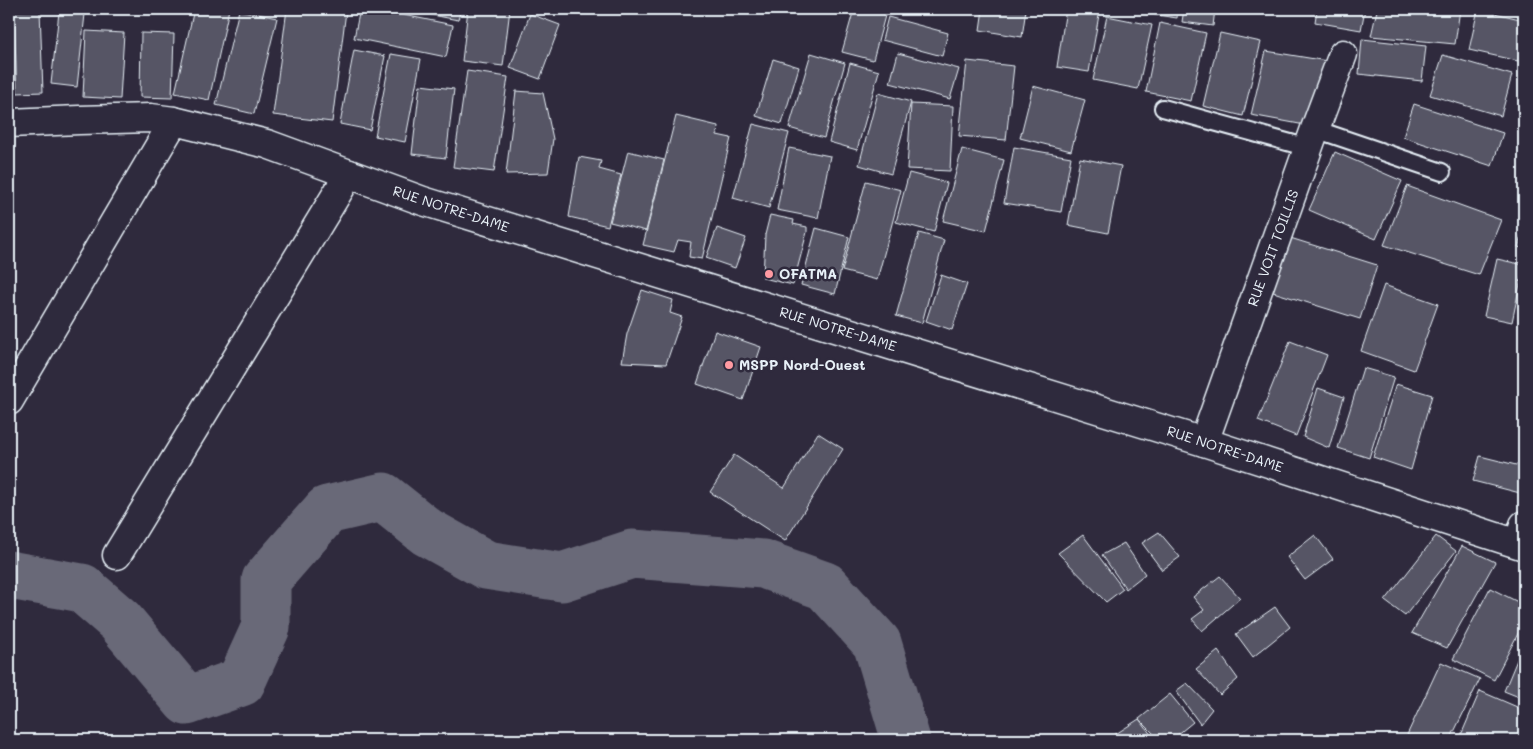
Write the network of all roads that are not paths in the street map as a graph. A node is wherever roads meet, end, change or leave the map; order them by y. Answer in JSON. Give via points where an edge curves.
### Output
{"nodes":[{"id":1,"x":1343,"y":54,"type":"dead end"},
{"id":2,"x":1163,"y":108,"type":"dead end"},
{"id":3,"x":162,"y":120,"type":"junction"},
{"id":4,"x":9,"y":123,"type":"edge"},
{"id":5,"x":1312,"y":139,"type":"junction"},
{"id":6,"x":1442,"y":172,"type":"dead end"},
{"id":7,"x":349,"y":174,"type":"junction"},
{"id":8,"x":9,"y":401,"type":"edge"},
{"id":9,"x":1204,"y":442,"type":"junction"},
{"id":10,"x":1522,"y":538,"type":"edge"},
{"id":11,"x":117,"y":555,"type":"dead end"}],
"edges":[{"from":1,"to":5,"type":"street","name":"RUE VOIT TOILLIS"},
{"from":2,"to":5,"type":"lane"},
{"from":3,"to":4,"type":"street","name":"RUE NOTRE-DAME"},
{"from":3,"to":7,"type":"street","name":"RUE NOTRE-DAME","via":[[267,144]]},
{"from":3,"to":8,"type":"street"},
{"from":5,"to":6,"type":"lane"},
{"from":5,"to":9,"type":"street","name":"RUE VOIT TOILLIS"},
{"from":7,"to":9,"type":"street","name":"RUE NOTRE-DAME","via":[[422,201]]},
{"from":7,"to":11,"type":"street"},
{"from":9,"to":10,"type":"street","name":"RUE NOTRE-DAME"}]}
